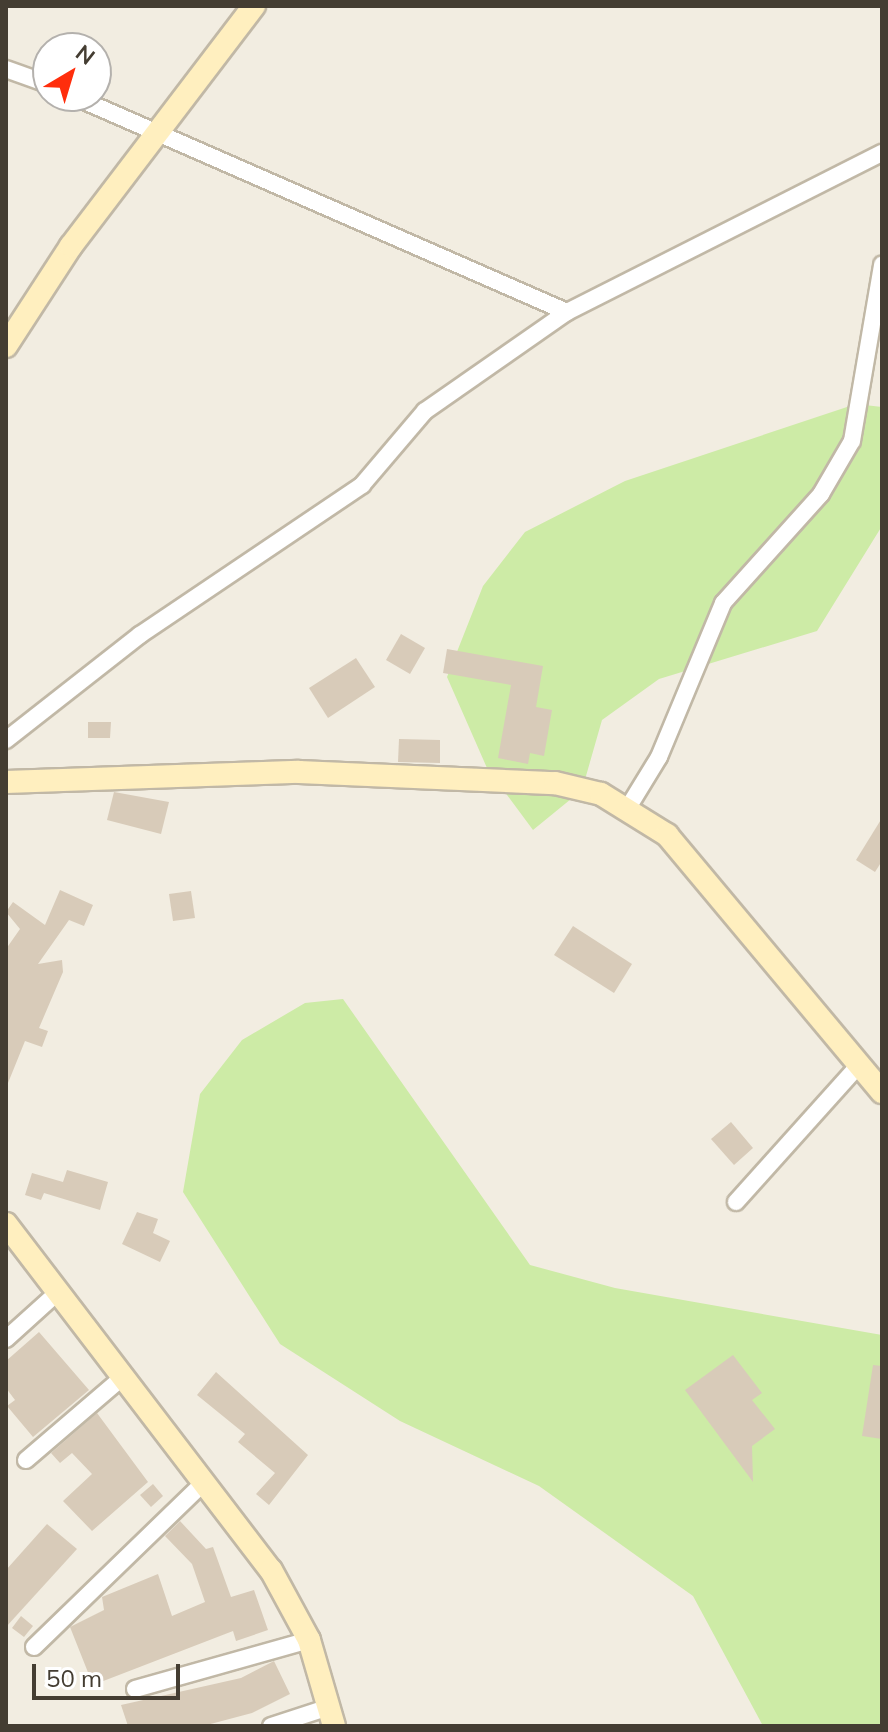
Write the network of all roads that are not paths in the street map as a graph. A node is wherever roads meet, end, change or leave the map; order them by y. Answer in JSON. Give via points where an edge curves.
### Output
{"nodes":[{"id":1,"x":254,"y":6,"type":"edge"},
{"id":2,"x":6,"y":69,"type":"edge"},
{"id":3,"x":32,"y":78,"type":"edge"},
{"id":4,"x":105,"y":112,"type":"edge"},
{"id":5,"x":154,"y":137,"type":"junction"},
{"id":6,"x":882,"y":153,"type":"edge"},
{"id":7,"x":882,"y":265,"type":"edge"},
{"id":8,"x":567,"y":312,"type":"junction"},
{"id":9,"x":6,"y":346,"type":"edge"},
{"id":10,"x":6,"y":740,"type":"edge"},
{"id":11,"x":6,"y":782,"type":"edge"},
{"id":12,"x":629,"y":806,"type":"junction"},
{"id":13,"x":859,"y":1065,"type":"junction"},
{"id":14,"x":882,"y":1092,"type":"edge"},
{"id":15,"x":736,"y":1202,"type":"dead end"},
{"id":16,"x":6,"y":1224,"type":"edge"},
{"id":17,"x":58,"y":1292,"type":"junction"},
{"id":18,"x":6,"y":1339,"type":"edge"},
{"id":19,"x":123,"y":1377,"type":"junction"},
{"id":20,"x":26,"y":1460,"type":"dead end"},
{"id":21,"x":203,"y":1483,"type":"junction"},
{"id":22,"x":309,"y":1640,"type":"junction"},
{"id":23,"x":34,"y":1647,"type":"dead end"},
{"id":24,"x":135,"y":1689,"type":"dead end"},
{"id":25,"x":330,"y":1717,"type":"edge"},
{"id":26,"x":271,"y":1726,"type":"edge"}],
"edges":[{"from":1,"to":5,"type":"street"},
{"from":2,"to":3,"type":"street"},
{"from":4,"to":5,"type":"street"},
{"from":5,"to":8,"type":"street"},
{"from":5,"to":9,"type":"street"},
{"from":6,"to":8,"type":"street"},
{"from":7,"to":12,"type":"street","via":[[852,441],[821,494],[723,603],[659,757]]},
{"from":8,"to":10,"type":"street","via":[[425,411],[362,485],[140,635]]},
{"from":11,"to":12,"type":"street","via":[[315,772],[555,783]]},
{"from":12,"to":13,"type":"street","via":[[667,835]]},
{"from":13,"to":14,"type":"street"},
{"from":13,"to":15,"type":"street"},
{"from":16,"to":17,"type":"street"},
{"from":17,"to":18,"type":"street"},
{"from":17,"to":19,"type":"street"},
{"from":19,"to":20,"type":"street"},
{"from":19,"to":21,"type":"street"},
{"from":21,"to":22,"type":"street","via":[[271,1570]]},
{"from":21,"to":23,"type":"street"},
{"from":22,"to":24,"type":"street"},
{"from":22,"to":25,"type":"street"},
{"from":25,"to":26,"type":"street"}]}
